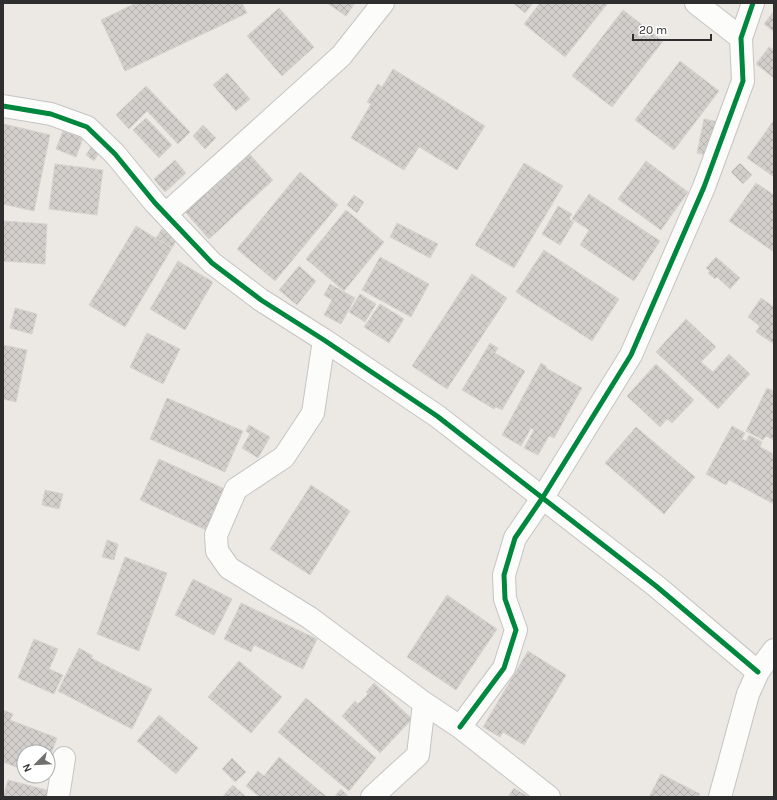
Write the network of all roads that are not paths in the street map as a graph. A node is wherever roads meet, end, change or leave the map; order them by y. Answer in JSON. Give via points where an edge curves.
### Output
{"nodes":[{"id":1,"x":383,"y":3,"type":"edge"},
{"id":2,"x":696,"y":3,"type":"edge"},
{"id":3,"x":753,"y":3,"type":"edge"},
{"id":4,"x":742,"y":38,"type":"junction"},
{"id":5,"x":3,"y":106,"type":"edge"},
{"id":6,"x":166,"y":214,"type":"junction"},
{"id":7,"x":324,"y":340,"type":"junction"},
{"id":8,"x":542,"y":497,"type":"junction"},
{"id":9,"x":774,"y":650,"type":"edge"},
{"id":10,"x":758,"y":672,"type":"junction"},
{"id":11,"x":424,"y":703,"type":"junction"},
{"id":12,"x":460,"y":727,"type":"junction"},
{"id":13,"x":64,"y":758,"type":"dead end"},
{"id":14,"x":58,"y":797,"type":"edge"},
{"id":15,"x":372,"y":797,"type":"edge"},
{"id":16,"x":549,"y":797,"type":"edge"},
{"id":17,"x":720,"y":797,"type":"edge"}],
"edges":[{"from":1,"to":6,"type":"street","via":[[340,56]]},
{"from":2,"to":4,"type":"street"},
{"from":3,"to":4,"type":"street"},
{"from":4,"to":8,"type":"street","via":[[743,81],[704,187],[631,355]]},
{"from":5,"to":6,"type":"street","via":[[51,114],[87,127],[115,154]]},
{"from":6,"to":7,"type":"street","via":[[212,263],[261,300]]},
{"from":7,"to":8,"type":"street","via":[[437,416]]},
{"from":7,"to":11,"type":"street","via":[[313,413],[284,457],[236,489],[216,535],[217,551],[229,568],[310,618]]},
{"from":8,"to":10,"type":"street","via":[[656,586]]},
{"from":8,"to":12,"type":"street","via":[[515,538],[504,575],[504,599],[516,630],[504,668]]},
{"from":9,"to":10,"type":"street"},
{"from":10,"to":17,"type":"street","via":[[748,694]]},
{"from":11,"to":12,"type":"street"},
{"from":11,"to":15,"type":"street","via":[[418,755]]},
{"from":12,"to":16,"type":"street"},
{"from":13,"to":14,"type":"street"}]}
